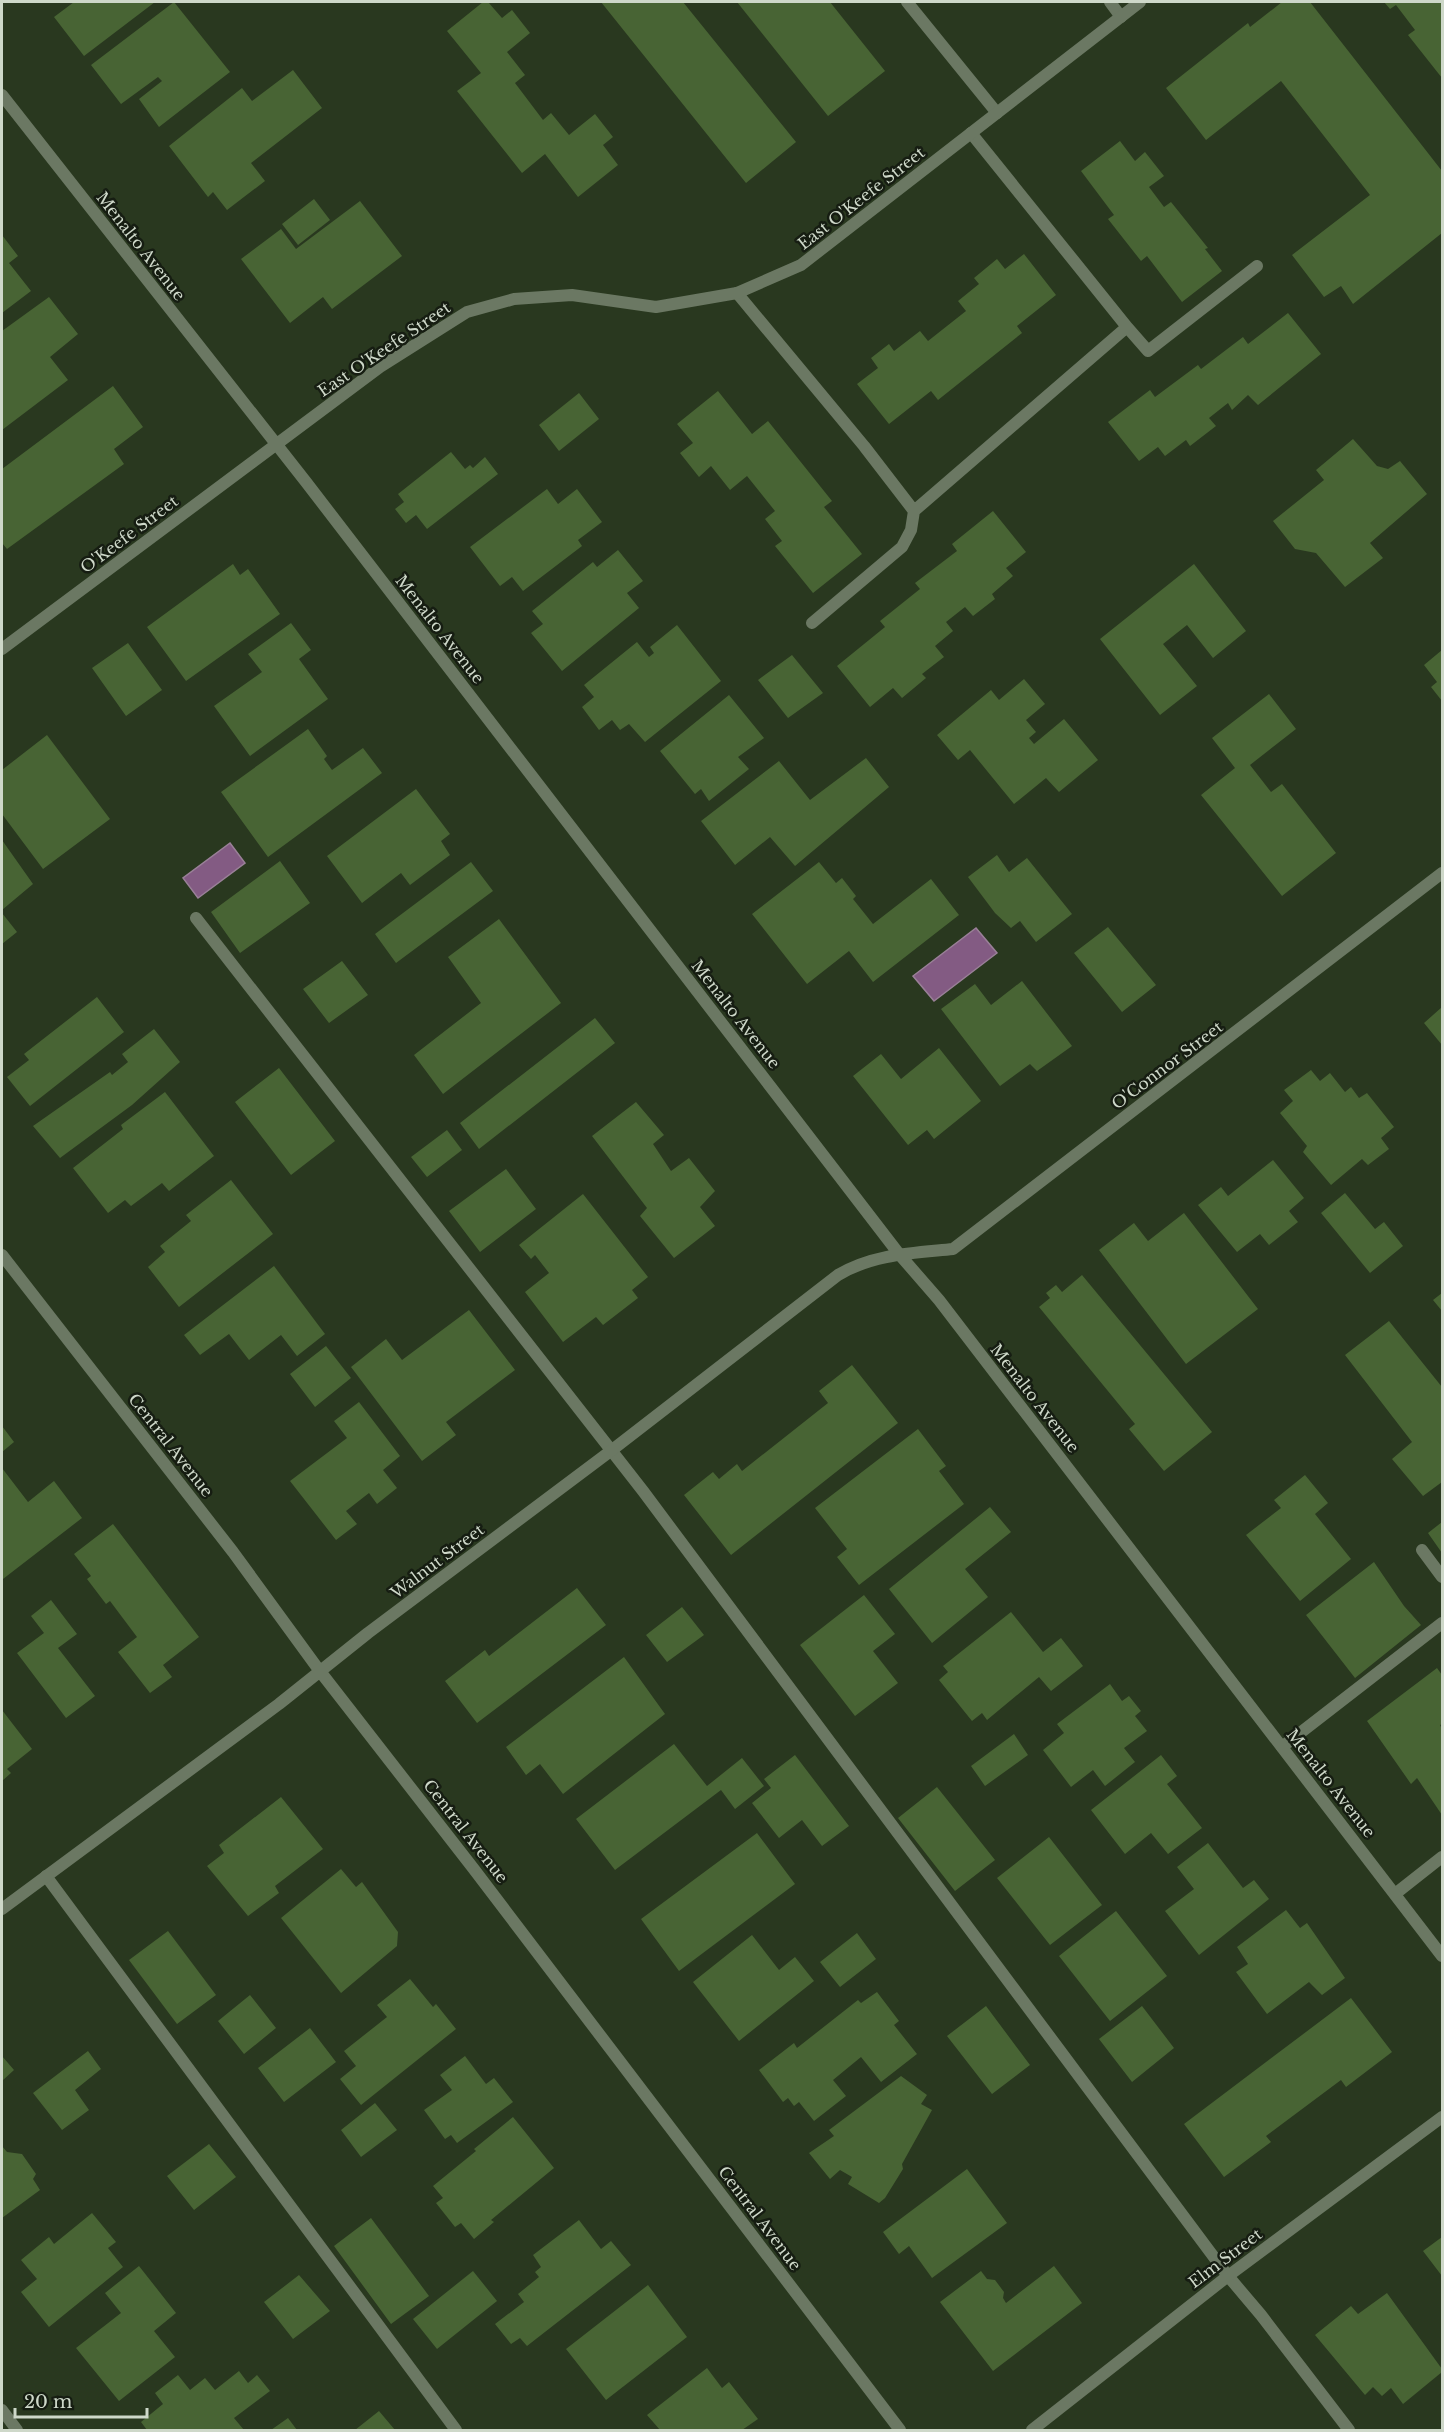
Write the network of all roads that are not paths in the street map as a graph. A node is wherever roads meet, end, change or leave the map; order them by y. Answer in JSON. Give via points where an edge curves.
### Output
{"nodes":[{"id":1,"x":907,"y":2,"type":"edge"},
{"id":2,"x":1110,"y":2,"type":"edge"},
{"id":3,"x":1140,"y":2,"type":"edge"},
{"id":4,"x":1121,"y":16,"type":"junction"},
{"id":5,"x":2,"y":95,"type":"edge"},
{"id":6,"x":997,"y":113,"type":"junction"},
{"id":7,"x":971,"y":133,"type":"junction"},
{"id":8,"x":1257,"y":266,"type":"dead end"},
{"id":9,"x":736,"y":293,"type":"junction"},
{"id":10,"x":1127,"y":327,"type":"junction"},
{"id":11,"x":276,"y":444,"type":"junction"},
{"id":12,"x":914,"y":511,"type":"junction"},
{"id":13,"x":812,"y":623,"type":"dead end"},
{"id":14,"x":2,"y":649,"type":"edge"},
{"id":15,"x":1443,"y":873,"type":"edge"},
{"id":16,"x":196,"y":918,"type":"dead end"},
{"id":17,"x":899,"y":1254,"type":"junction"},
{"id":18,"x":2,"y":1255,"type":"edge"},
{"id":19,"x":612,"y":1450,"type":"junction"},
{"id":20,"x":1422,"y":1550,"type":"dead end"},
{"id":21,"x":1443,"y":1577,"type":"edge"},
{"id":22,"x":1443,"y":1623,"type":"edge"},
{"id":23,"x":319,"y":1670,"type":"junction"},
{"id":24,"x":1282,"y":1747,"type":"junction"},
{"id":25,"x":1443,"y":1857,"type":"edge"},
{"id":26,"x":46,"y":1876,"type":"junction"},
{"id":27,"x":1395,"y":1894,"type":"junction"},
{"id":28,"x":2,"y":1909,"type":"edge"},
{"id":29,"x":1443,"y":1956,"type":"edge"},
{"id":30,"x":1443,"y":2117,"type":"edge"},
{"id":31,"x":1228,"y":2276,"type":"junction"},
{"id":32,"x":2,"y":2410,"type":"edge"},
{"id":33,"x":17,"y":2430,"type":"edge"},
{"id":34,"x":456,"y":2430,"type":"edge"},
{"id":35,"x":900,"y":2430,"type":"edge"},
{"id":36,"x":1032,"y":2430,"type":"edge"},
{"id":37,"x":1349,"y":2430,"type":"edge"}],
"edges":[{"from":1,"to":6,"type":"street"},
{"from":2,"to":4,"type":"street"},
{"from":3,"to":4,"type":"street","name":"East O'Keefe Street"},
{"from":4,"to":6,"type":"street","name":"East O'Keefe Street"},
{"from":5,"to":11,"type":"street","name":"Menalto Avenue"},
{"from":6,"to":7,"type":"street","name":"East O'Keefe Street"},
{"from":7,"to":9,"type":"street","name":"East O'Keefe Street","via":[[801,265]]},
{"from":7,"to":10,"type":"street"},
{"from":8,"to":10,"type":"street","via":[[1148,351]]},
{"from":9,"to":11,"type":"street","name":"East O'Keefe Street","via":[[656,307],[572,295],[514,299],[467,312],[380,367]]},
{"from":9,"to":12,"type":"street"},
{"from":10,"to":12,"type":"street"},
{"from":11,"to":14,"type":"street","name":"O'Keefe Street"},
{"from":11,"to":17,"type":"street","name":"Menalto Avenue"},
{"from":12,"to":13,"type":"street","via":[[911,531],[902,547]]},
{"from":15,"to":17,"type":"street","name":"O'Connor Street","via":[[953,1249]]},
{"from":16,"to":19,"type":"street"},
{"from":17,"to":19,"type":"street","name":"Walnut Street","via":[[855,1265],[838,1275]]},
{"from":17,"to":24,"type":"street","name":"Menalto Avenue","via":[[939,1300]]},
{"from":18,"to":23,"type":"street","name":"Central Avenue","via":[[233,1552]]},
{"from":19,"to":23,"type":"street","name":"Walnut Street"},
{"from":19,"to":31,"type":"street"},
{"from":20,"to":21,"type":"street"},
{"from":22,"to":24,"type":"street"},
{"from":23,"to":26,"type":"street","name":"Walnut Street","via":[[279,1704]]},
{"from":23,"to":35,"type":"street","name":"Central Avenue"},
{"from":24,"to":27,"type":"street","name":"Menalto Avenue"},
{"from":25,"to":27,"type":"street"},
{"from":26,"to":28,"type":"street","name":"Walnut Street"},
{"from":26,"to":34,"type":"street"},
{"from":27,"to":29,"type":"street","name":"Menalto Avenue"},
{"from":30,"to":31,"type":"street","name":"Elm Street"},
{"from":31,"to":36,"type":"street","name":"Elm Street"},
{"from":31,"to":37,"type":"street"},
{"from":32,"to":33,"type":"street"}]}
